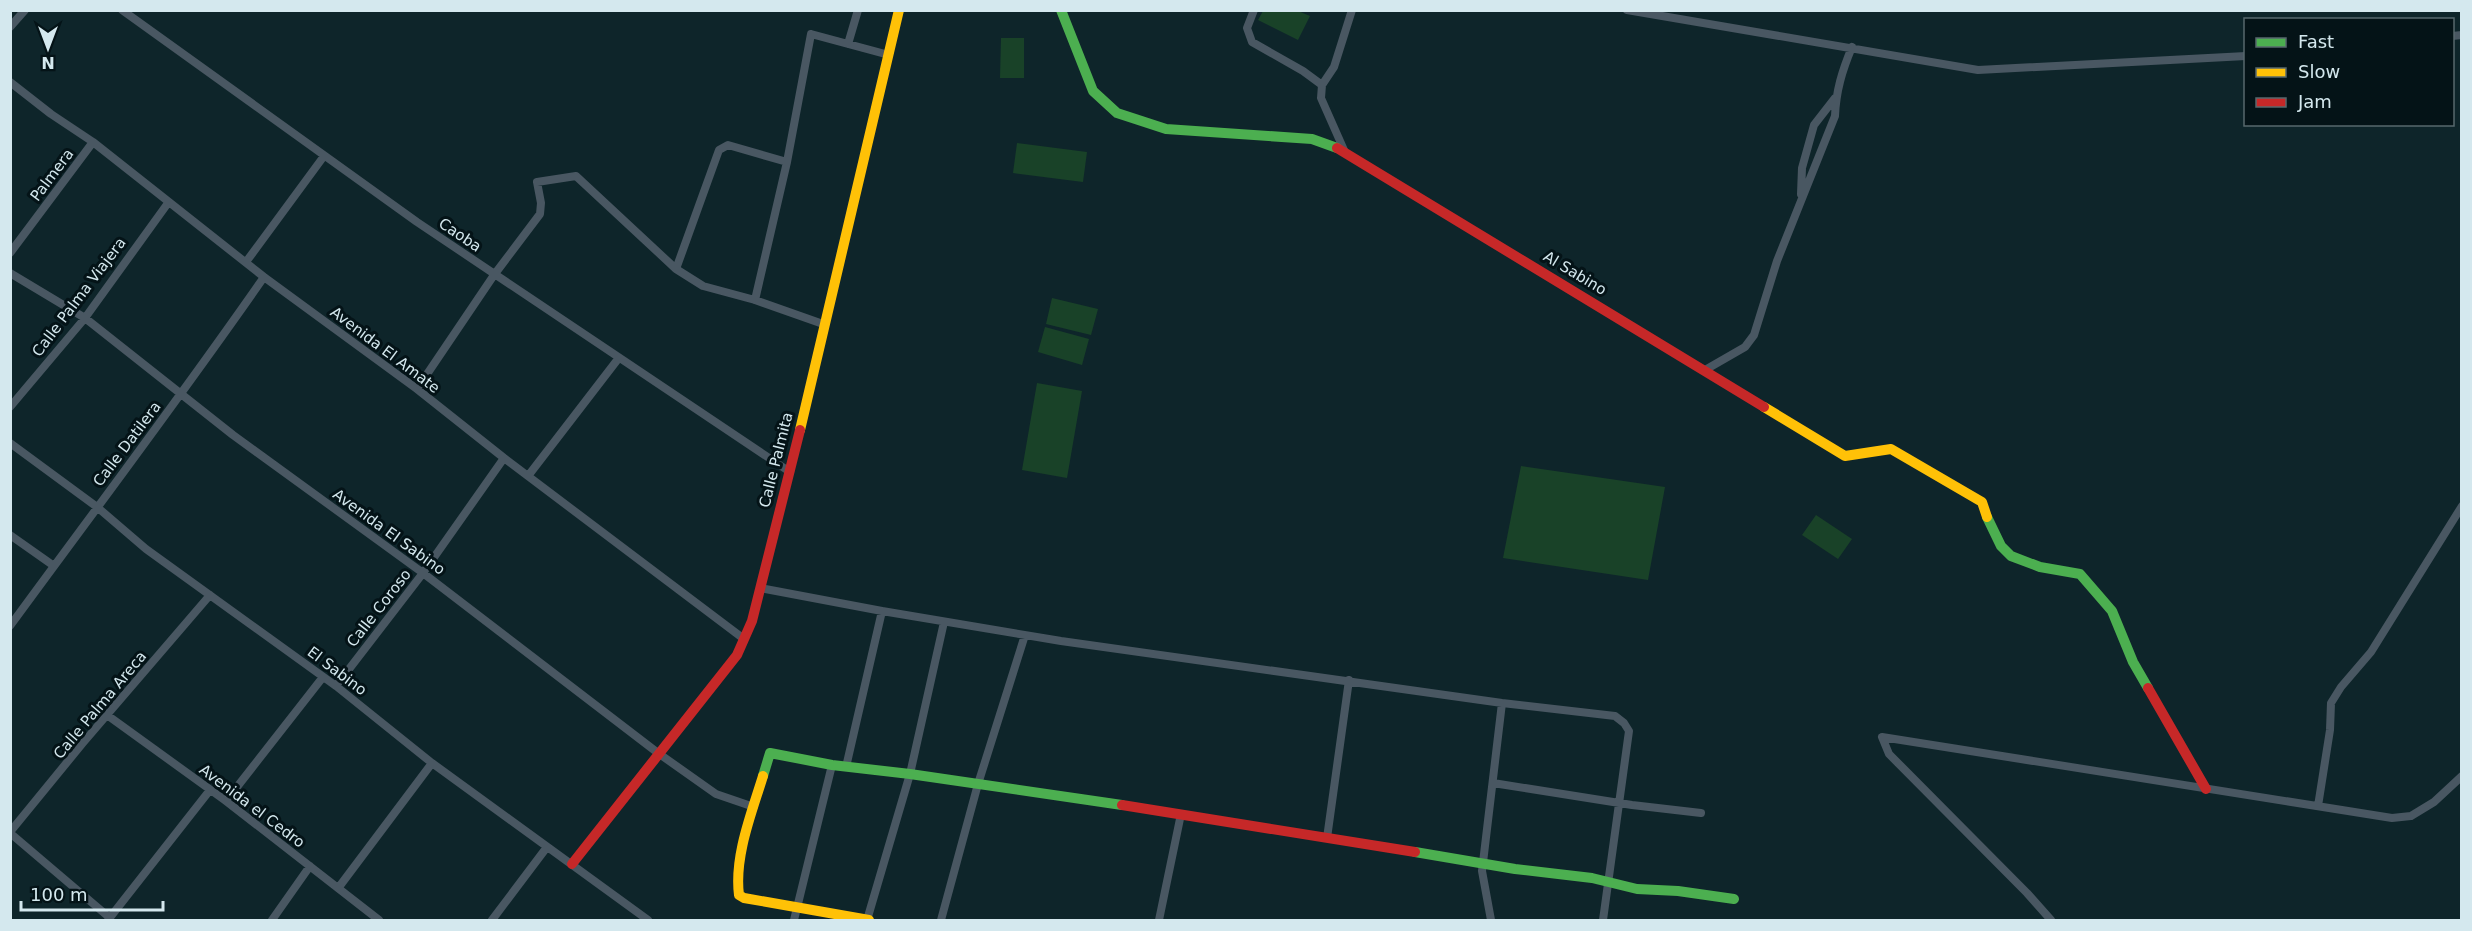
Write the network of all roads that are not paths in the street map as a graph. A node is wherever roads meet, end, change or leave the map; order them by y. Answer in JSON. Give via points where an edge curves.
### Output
{"nodes":[{"id":1,"x":25,"y":10,"type":"edge"},
{"id":2,"x":122,"y":10,"type":"edge"},
{"id":3,"x":858,"y":10,"type":"edge"},
{"id":4,"x":899,"y":10,"type":"edge"},
{"id":5,"x":1061,"y":10,"type":"edge"},
{"id":6,"x":1254,"y":10,"type":"edge"},
{"id":7,"x":1352,"y":10,"type":"edge"},
{"id":8,"x":1627,"y":10,"type":"edge"},
{"id":9,"x":10,"y":27,"type":"edge"},
{"id":10,"x":848,"y":44,"type":"junction"},
{"id":11,"x":1852,"y":48,"type":"junction"},
{"id":12,"x":889,"y":55,"type":"junction"},
{"id":13,"x":2244,"y":56,"type":"edge"},
{"id":14,"x":10,"y":82,"type":"edge"},
{"id":15,"x":1322,"y":85,"type":"junction"},
{"id":16,"x":1836,"y":97,"type":"junction"},
{"id":17,"x":93,"y":142,"type":"junction"},
{"id":18,"x":1344,"y":150,"type":"junction"},
{"id":19,"x":324,"y":156,"type":"junction"},
{"id":20,"x":787,"y":162,"type":"junction"},
{"id":21,"x":1801,"y":198,"type":"junction"},
{"id":22,"x":168,"y":203,"type":"junction"},
{"id":23,"x":10,"y":253,"type":"edge"},
{"id":24,"x":246,"y":262,"type":"junction"},
{"id":25,"x":676,"y":269,"type":"junction"},
{"id":26,"x":10,"y":273,"type":"edge"},
{"id":27,"x":494,"y":275,"type":"junction"},
{"id":28,"x":264,"y":278,"type":"junction"},
{"id":29,"x":755,"y":300,"type":"junction"},
{"id":30,"x":85,"y":318,"type":"junction"},
{"id":31,"x":823,"y":324,"type":"junction"},
{"id":32,"x":618,"y":358,"type":"junction"},
{"id":33,"x":1705,"y":370,"type":"junction"},
{"id":34,"x":417,"y":389,"type":"junction"},
{"id":35,"x":183,"y":394,"type":"junction"},
{"id":36,"x":10,"y":407,"type":"edge"},
{"id":37,"x":10,"y":443,"type":"edge"},
{"id":38,"x":504,"y":458,"type":"junction"},
{"id":39,"x":789,"y":472,"type":"junction"},
{"id":40,"x":528,"y":476,"type":"junction"},
{"id":41,"x":2462,"y":506,"type":"edge"},
{"id":42,"x":98,"y":507,"type":"junction"},
{"id":43,"x":10,"y":535,"type":"edge"},
{"id":44,"x":54,"y":566,"type":"junction"},
{"id":45,"x":423,"y":573,"type":"junction"},
{"id":46,"x":760,"y":588,"type":"junction"},
{"id":47,"x":210,"y":595,"type":"junction"},
{"id":48,"x":882,"y":612,"type":"junction"},
{"id":49,"x":944,"y":622,"type":"junction"},
{"id":50,"x":10,"y":626,"type":"edge"},
{"id":51,"x":1025,"y":635,"type":"junction"},
{"id":52,"x":744,"y":639,"type":"junction"},
{"id":53,"x":323,"y":677,"type":"junction"},
{"id":54,"x":1348,"y":680,"type":"junction"},
{"id":55,"x":336,"y":686,"type":"junction"},
{"id":56,"x":1502,"y":703,"type":"junction"},
{"id":57,"x":107,"y":715,"type":"junction"},
{"id":58,"x":658,"y":753,"type":"junction"},
{"id":59,"x":432,"y":763,"type":"junction"},
{"id":60,"x":832,"y":765,"type":"junction"},
{"id":61,"x":846,"y":767,"type":"junction"},
{"id":62,"x":910,"y":774,"type":"junction"},
{"id":63,"x":2462,"y":776,"type":"edge"},
{"id":64,"x":1493,"y":783,"type":"junction"},
{"id":65,"x":978,"y":784,"type":"junction"},
{"id":66,"x":2206,"y":789,"type":"junction"},
{"id":67,"x":210,"y":790,"type":"junction"},
{"id":68,"x":226,"y":801,"type":"junction"},
{"id":69,"x":1618,"y":803,"type":"junction"},
{"id":70,"x":2318,"y":806,"type":"junction"},
{"id":71,"x":754,"y":807,"type":"junction"},
{"id":72,"x":1701,"y":813,"type":"dead end"},
{"id":73,"x":1181,"y":814,"type":"junction"},
{"id":74,"x":10,"y":832,"type":"edge"},
{"id":75,"x":1327,"y":838,"type":"junction"},
{"id":76,"x":547,"y":847,"type":"junction"},
{"id":77,"x":1484,"y":863,"type":"junction"},
{"id":78,"x":572,"y":864,"type":"junction"},
{"id":79,"x":310,"y":866,"type":"junction"},
{"id":80,"x":1609,"y":882,"type":"junction"},
{"id":81,"x":339,"y":887,"type":"junction"},
{"id":82,"x":1734,"y":899,"type":"dead end"},
{"id":83,"x":796,"y":908,"type":"junction"},
{"id":84,"x":109,"y":919,"type":"edge"},
{"id":85,"x":868,"y":920,"type":"edge"},
{"id":86,"x":272,"y":921,"type":"edge"},
{"id":87,"x":379,"y":921,"type":"edge"},
{"id":88,"x":492,"y":921,"type":"edge"},
{"id":89,"x":648,"y":921,"type":"edge"},
{"id":90,"x":794,"y":921,"type":"edge"},
{"id":91,"x":941,"y":921,"type":"edge"},
{"id":92,"x":1159,"y":921,"type":"edge"},
{"id":93,"x":1491,"y":921,"type":"edge"},
{"id":94,"x":1603,"y":921,"type":"edge"},
{"id":95,"x":2051,"y":921,"type":"edge"}],
"edges":[{"from":1,"to":9,"type":"street"},
{"from":2,"to":19,"type":"street","name":"Caoba"},
{"from":3,"to":10,"type":"street"},
{"from":4,"to":12,"type":"street","name":"Calle Palmita"},
{"from":5,"to":18,"type":"street","name":"Al Sabino","via":[[1093,91],[1117,113],[1166,129],[1312,139]]},
{"from":6,"to":15,"type":"street","via":[[1247,28],[1252,42]]},
{"from":7,"to":15,"type":"street","via":[[1334,67]]},
{"from":8,"to":11,"type":"street"},
{"from":10,"to":12,"type":"street"},
{"from":10,"to":20,"type":"street","via":[[812,34]]},
{"from":11,"to":13,"type":"street","via":[[1978,70]]},
{"from":11,"to":16,"type":"street"},
{"from":12,"to":31,"type":"street","name":"Calle Palmita"},
{"from":14,"to":17,"type":"street","name":"Avenida El Amate"},
{"from":15,"to":18,"type":"street","via":[[1321,98]]},
{"from":16,"to":21,"type":"street","via":[[1835,116]]},
{"from":16,"to":21,"type":"street","via":[[1814,125],[1802,168]]},
{"from":17,"to":22,"type":"street","name":"Avenida El Amate"},
{"from":17,"to":23,"type":"street","name":"Palmera"},
{"from":18,"to":33,"type":"street","name":"Al Sabino"},
{"from":19,"to":24,"type":"street"},
{"from":19,"to":27,"type":"street","name":"Caoba"},
{"from":20,"to":25,"type":"street","via":[[728,145],[718,150]]},
{"from":20,"to":29,"type":"street"},
{"from":21,"to":33,"type":"street","via":[[1754,335],[1745,347]]},
{"from":22,"to":24,"type":"street","name":"Avenida El Amate"},
{"from":22,"to":30,"type":"street","name":"Calle Palma Viajera"},
{"from":24,"to":28,"type":"street","name":"Avenida El Amate"},
{"from":25,"to":27,"type":"street","via":[[576,176],[537,182],[540,214]]},
{"from":25,"to":29,"type":"street","via":[[702,286]]},
{"from":26,"to":30,"type":"street","name":"Avenida El Sabino"},
{"from":27,"to":32,"type":"street","name":"Caoba"},
{"from":27,"to":34,"type":"street"},
{"from":28,"to":34,"type":"street","name":"Avenida El Amate"},
{"from":28,"to":35,"type":"street","name":"Calle Datilera"},
{"from":29,"to":31,"type":"street"},
{"from":30,"to":35,"type":"street","name":"Avenida El Sabino"},
{"from":30,"to":36,"type":"street","name":"Calle Palma Viajera"},
{"from":31,"to":39,"type":"street","name":"Calle Palmita"},
{"from":32,"to":39,"type":"street","name":"Caoba"},
{"from":32,"to":40,"type":"street"},
{"from":33,"to":66,"type":"street","name":"Al Sabino","via":[[1845,456],[1891,449],[1982,502],[2004,550],[2056,572],[2080,574],[2112,611],[2133,662]]},
{"from":34,"to":38,"type":"street","name":"Avenida El Amate"},
{"from":35,"to":42,"type":"street","name":"Calle Datilera"},
{"from":35,"to":45,"type":"street","name":"Avenida El Sabino"},
{"from":37,"to":42,"type":"street","name":"El Sabino"},
{"from":38,"to":40,"type":"street","name":"Avenida El Amate"},
{"from":38,"to":45,"type":"street","name":"Calle Coroso"},
{"from":39,"to":46,"type":"street","name":"Calle Palmita"},
{"from":40,"to":52,"type":"street","name":"Avenida El Amate"},
{"from":41,"to":70,"type":"street","via":[[2371,652],[2331,703]]},
{"from":42,"to":44,"type":"street","name":"Calle Datilera"},
{"from":42,"to":47,"type":"street","name":"El Sabino","via":[[146,549]]},
{"from":43,"to":44,"type":"street"},
{"from":44,"to":50,"type":"street","name":"Calle Datilera"},
{"from":45,"to":55,"type":"street","name":"Calle Coroso"},
{"from":45,"to":58,"type":"street","name":"Avenida El Sabino"},
{"from":46,"to":48,"type":"street"},
{"from":46,"to":52,"type":"street","name":"Calle Palmita"},
{"from":47,"to":53,"type":"street","name":"El Sabino"},
{"from":47,"to":57,"type":"street","name":"Calle Palma Areca"},
{"from":48,"to":49,"type":"street"},
{"from":48,"to":61,"type":"street"},
{"from":49,"to":51,"type":"street"},
{"from":49,"to":62,"type":"street"},
{"from":51,"to":54,"type":"street"},
{"from":51,"to":65,"type":"street"},
{"from":52,"to":58,"type":"street","name":"Calle Palmita","via":[[736,655]]},
{"from":53,"to":55,"type":"street","name":"El Sabino"},
{"from":53,"to":68,"type":"street"},
{"from":54,"to":56,"type":"street"},
{"from":54,"to":75,"type":"street"},
{"from":55,"to":59,"type":"street","name":"El Sabino"},
{"from":56,"to":64,"type":"street"},
{"from":56,"to":69,"type":"street","via":[[1615,716],[1624,723],[1629,731]]},
{"from":57,"to":67,"type":"street","name":"Avenida el Cedro"},
{"from":57,"to":74,"type":"street","name":"Calle Palma Areca"},
{"from":58,"to":71,"type":"street","name":"Avenida El Sabino","via":[[716,794]]},
{"from":58,"to":78,"type":"street","name":"Calle Palmita"},
{"from":59,"to":76,"type":"street","name":"El Sabino"},
{"from":59,"to":81,"type":"street"},
{"from":60,"to":61,"type":"street"},
{"from":60,"to":71,"type":"street","via":[[770,753]]},
{"from":60,"to":83,"type":"street"},
{"from":61,"to":62,"type":"street"},
{"from":62,"to":65,"type":"street"},
{"from":62,"to":85,"type":"street"},
{"from":63,"to":70,"type":"street","via":[[2434,802],[2411,816],[2392,818]]},
{"from":64,"to":69,"type":"street"},
{"from":64,"to":77,"type":"street"},
{"from":65,"to":73,"type":"street"},
{"from":65,"to":91,"type":"street"},
{"from":66,"to":70,"type":"street"},
{"from":66,"to":95,"type":"street","via":[[1882,737],[1889,754]]},
{"from":67,"to":68,"type":"street","name":"Avenida el Cedro"},
{"from":67,"to":84,"type":"street"},
{"from":68,"to":79,"type":"street","name":"Avenida el Cedro"},
{"from":69,"to":72,"type":"street"},
{"from":69,"to":80,"type":"street"},
{"from":71,"to":83,"type":"street","via":[[737,890],[744,898]]},
{"from":73,"to":75,"type":"street"},
{"from":73,"to":92,"type":"street"},
{"from":74,"to":84,"type":"street"},
{"from":75,"to":77,"type":"street"},
{"from":76,"to":78,"type":"street","name":"El Sabino"},
{"from":76,"to":88,"type":"street"},
{"from":77,"to":80,"type":"street"},
{"from":77,"to":93,"type":"street","via":[[1482,872]]},
{"from":78,"to":89,"type":"street","name":"El Sabino"},
{"from":79,"to":81,"type":"street","name":"Avenida el Cedro"},
{"from":79,"to":86,"type":"street"},
{"from":80,"to":82,"type":"street","via":[[1637,889]]},
{"from":80,"to":94,"type":"street"},
{"from":81,"to":87,"type":"street","name":"Avenida el Cedro"},
{"from":83,"to":85,"type":"street"},
{"from":83,"to":90,"type":"street"}]}
